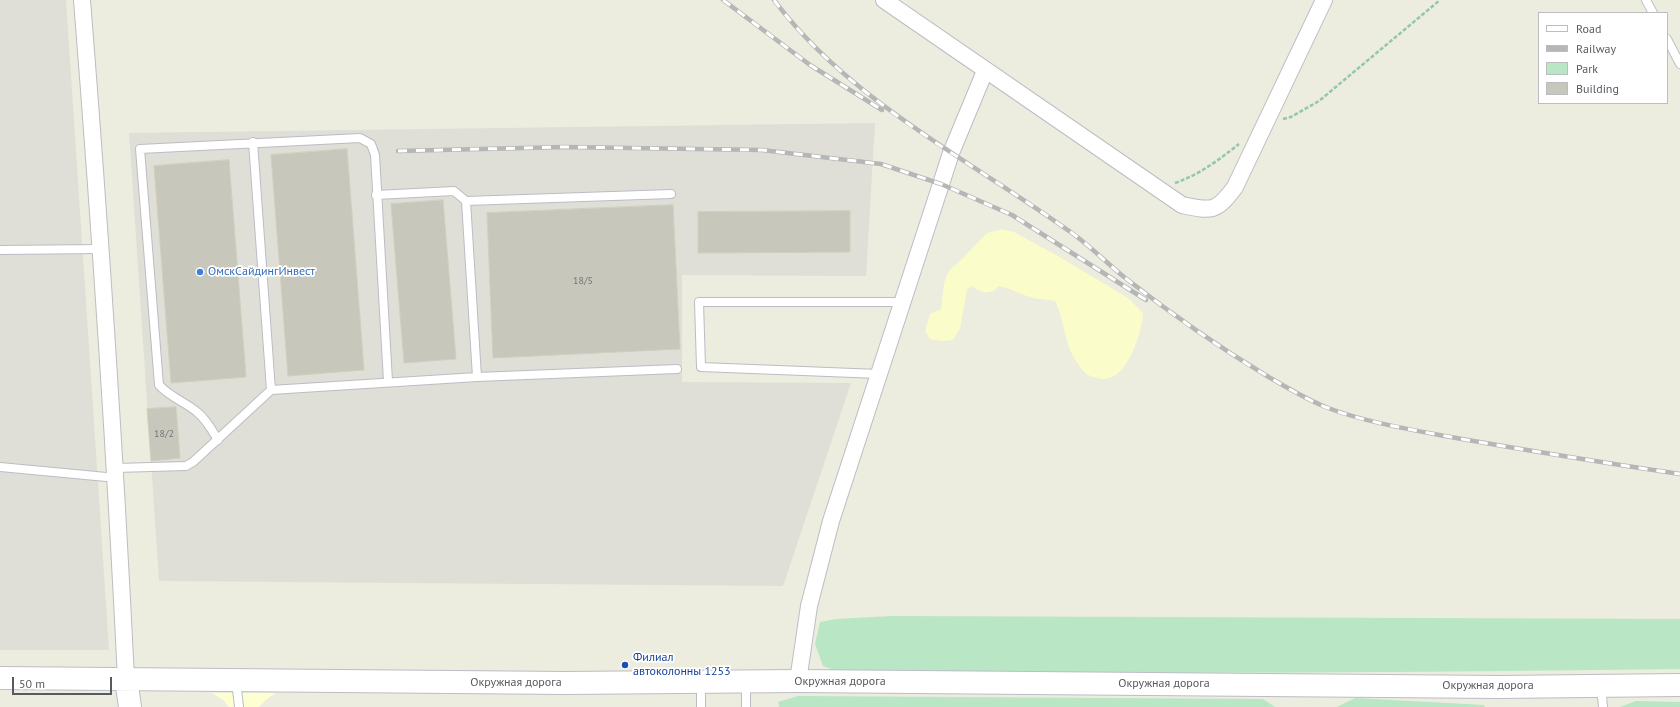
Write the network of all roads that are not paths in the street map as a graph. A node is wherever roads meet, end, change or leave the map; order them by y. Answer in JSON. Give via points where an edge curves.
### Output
{"nodes":[{"id":1,"x":82,"y":0,"type":"edge"},
{"id":2,"x":884,"y":0,"type":"edge"},
{"id":3,"x":1324,"y":0,"type":"edge"},
{"id":4,"x":1646,"y":0,"type":"edge"},
{"id":5,"x":1652,"y":12,"type":"edge"},
{"id":6,"x":1668,"y":41,"type":"edge"},
{"id":7,"x":1680,"y":64,"type":"edge"},
{"id":8,"x":986,"y":71,"type":"junction"},
{"id":9,"x":253,"y":142,"type":"junction"},
{"id":10,"x":671,"y":194,"type":"dead end"},
{"id":11,"x":376,"y":195,"type":"junction"},
{"id":12,"x":466,"y":201,"type":"junction"},
{"id":13,"x":102,"y":249,"type":"junction"},
{"id":14,"x":0,"y":250,"type":"edge"},
{"id":15,"x":904,"y":302,"type":"junction"},
{"id":16,"x":677,"y":369,"type":"dead end"},
{"id":17,"x":879,"y":374,"type":"junction"},
{"id":18,"x":477,"y":377,"type":"junction"},
{"id":19,"x":388,"y":381,"type":"junction"},
{"id":20,"x":271,"y":390,"type":"junction"},
{"id":21,"x":218,"y":440,"type":"junction"},
{"id":22,"x":0,"y":467,"type":"edge"},
{"id":23,"x":116,"y":473,"type":"junction"},
{"id":24,"x":0,"y":678,"type":"edge"},
{"id":25,"x":126,"y":679,"type":"junction"},
{"id":26,"x":236,"y":680,"type":"junction"},
{"id":27,"x":701,"y":681,"type":"junction"},
{"id":28,"x":746,"y":681,"type":"junction"},
{"id":29,"x":798,"y":681,"type":"junction"},
{"id":30,"x":1602,"y":685,"type":"junction"},
{"id":31,"x":1680,"y":685,"type":"edge"},
{"id":32,"x":130,"y":707,"type":"edge"},
{"id":33,"x":239,"y":707,"type":"edge"},
{"id":34,"x":701,"y":707,"type":"edge"},
{"id":35,"x":746,"y":707,"type":"edge"},
{"id":36,"x":1603,"y":707,"type":"edge"}],
"edges":[{"from":1,"to":13,"type":"street"},
{"from":2,"to":8,"type":"street"},
{"from":3,"to":8,"type":"street","via":[[1235,188],[1223,203],[1207,210],[1182,205]]},
{"from":4,"to":5,"type":"lane"},
{"from":6,"to":7,"type":"lane"},
{"from":8,"to":15,"type":"street","via":[[952,153]]},
{"from":9,"to":11,"type":"lane","via":[[360,138],[371,144],[375,155]]},
{"from":9,"to":20,"type":"lane"},
{"from":9,"to":21,"type":"lane","via":[[140,149],[159,385],[168,394],[198,412]]},
{"from":10,"to":12,"type":"lane"},
{"from":11,"to":12,"type":"lane","via":[[454,191]]},
{"from":11,"to":19,"type":"lane"},
{"from":12,"to":18,"type":"lane"},
{"from":13,"to":14,"type":"lane"},
{"from":13,"to":23,"type":"street"},
{"from":15,"to":17,"type":"street"},
{"from":15,"to":17,"type":"lane","via":[[699,302],[701,367]]},
{"from":16,"to":18,"type":"lane"},
{"from":17,"to":29,"type":"street","via":[[831,521],[809,606]]},
{"from":18,"to":19,"type":"lane"},
{"from":19,"to":20,"type":"lane"},
{"from":20,"to":21,"type":"lane"},
{"from":21,"to":23,"type":"lane","via":[[186,466]]},
{"from":22,"to":23,"type":"lane"},
{"from":23,"to":25,"type":"street"},
{"from":24,"to":25,"type":"main road","name":"Окружная дорога"},
{"from":25,"to":26,"type":"main road","name":"Окружная дорога"},
{"from":25,"to":32,"type":"main road"},
{"from":26,"to":27,"type":"main road","name":"Окружная дорога","via":[[565,683]]},
{"from":26,"to":33,"type":"lane"},
{"from":27,"to":28,"type":"main road","name":"Окружная дорога"},
{"from":27,"to":34,"type":"lane"},
{"from":28,"to":29,"type":"main road","name":"Окружная дорога"},
{"from":28,"to":35,"type":"lane"},
{"from":29,"to":30,"type":"main road","name":"Окружная дорога","via":[[1499,687]]},
{"from":30,"to":31,"type":"main road","name":"Окружная дорога"},
{"from":30,"to":36,"type":"lane"}]}
